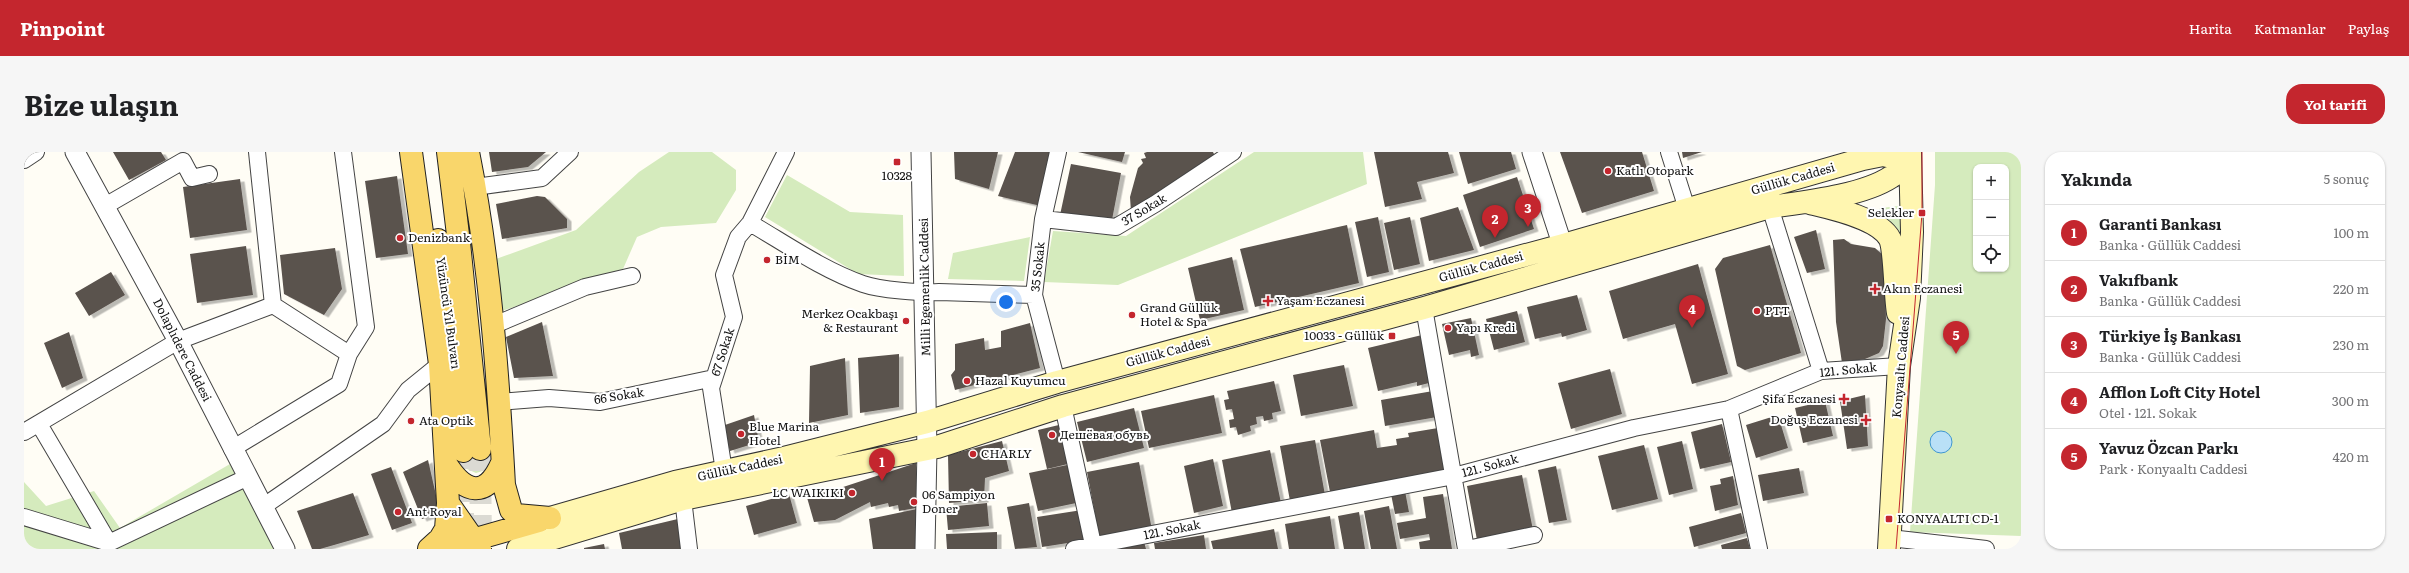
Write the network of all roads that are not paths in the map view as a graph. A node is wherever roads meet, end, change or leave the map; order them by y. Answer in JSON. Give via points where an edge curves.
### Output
{"nodes":[{"id":1,"x":36,"y":152,"type":"edge"},
{"id":2,"x":75,"y":152,"type":"edge"},
{"id":3,"x":257,"y":152,"type":"edge"},
{"id":4,"x":343,"y":152,"type":"edge"},
{"id":5,"x":411,"y":152,"type":"edge"},
{"id":6,"x":425,"y":152,"type":"edge"},
{"id":7,"x":448,"y":152,"type":"edge"},
{"id":8,"x":468,"y":152,"type":"edge"},
{"id":9,"x":570,"y":152,"type":"edge"},
{"id":10,"x":786,"y":152,"type":"edge"},
{"id":11,"x":921,"y":152,"type":"edge"},
{"id":12,"x":1058,"y":152,"type":"edge"},
{"id":13,"x":1233,"y":152,"type":"edge"},
{"id":14,"x":1532,"y":152,"type":"edge"},
{"id":15,"x":1669,"y":152,"type":"edge"},
{"id":16,"x":1910,"y":157,"type":"edge"},
{"id":17,"x":24,"y":160,"type":"edge"},
{"id":18,"x":210,"y":174,"type":"dead end"},
{"id":19,"x":475,"y":187,"type":"junction"},
{"id":20,"x":1805,"y":202,"type":"junction"},
{"id":21,"x":105,"y":206,"type":"junction"},
{"id":22,"x":1770,"y":208,"type":"junction"},
{"id":23,"x":1687,"y":209,"type":"junction"},
{"id":24,"x":1043,"y":219,"type":"junction"},
{"id":25,"x":750,"y":223,"type":"junction"},
{"id":26,"x":1563,"y":245,"type":"junction"},
{"id":27,"x":1569,"y":266,"type":"junction"},
{"id":28,"x":632,"y":276,"type":"dead end"},
{"id":29,"x":925,"y":293,"type":"junction"},
{"id":30,"x":1034,"y":295,"type":"junction"},
{"id":31,"x":273,"y":305,"type":"junction"},
{"id":32,"x":1424,"y":308,"type":"junction"},
{"id":33,"x":492,"y":326,"type":"junction"},
{"id":34,"x":1902,"y":338,"type":"junction"},
{"id":35,"x":178,"y":341,"type":"junction"},
{"id":36,"x":349,"y":354,"type":"junction"},
{"id":37,"x":440,"y":364,"type":"junction"},
{"id":38,"x":1899,"y":366,"type":"junction"},
{"id":39,"x":1821,"y":371,"type":"junction"},
{"id":40,"x":714,"y":378,"type":"junction"},
{"id":41,"x":1057,"y":382,"type":"junction"},
{"id":42,"x":499,"y":402,"type":"junction"},
{"id":43,"x":1063,"y":406,"type":"junction"},
{"id":44,"x":1729,"y":409,"type":"junction"},
{"id":45,"x":927,"y":422,"type":"junction"},
{"id":46,"x":39,"y":424,"type":"junction"},
{"id":47,"x":24,"y":432,"type":"edge"},
{"id":48,"x":232,"y":449,"type":"junction"},
{"id":49,"x":927,"y":449,"type":"junction"},
{"id":50,"x":502,"y":463,"type":"junction"},
{"id":51,"x":446,"y":464,"type":"junction"},
{"id":52,"x":724,"y":471,"type":"junction"},
{"id":53,"x":1454,"y":476,"type":"junction"},
{"id":54,"x":248,"y":477,"type":"junction"},
{"id":55,"x":504,"y":485,"type":"junction"},
{"id":56,"x":682,"y":499,"type":"junction"},
{"id":57,"x":448,"y":503,"type":"junction"},
{"id":58,"x":264,"y":506,"type":"junction"},
{"id":59,"x":24,"y":516,"type":"edge"},
{"id":60,"x":550,"y":518,"type":"junction"},
{"id":61,"x":1534,"y":535,"type":"dead end"},
{"id":62,"x":501,"y":541,"type":"edge"},
{"id":63,"x":109,"y":543,"type":"junction"},
{"id":64,"x":1890,"y":543,"type":"edge"},
{"id":65,"x":478,"y":545,"type":"edge"},
{"id":66,"x":1093,"y":547,"type":"edge"},
{"id":67,"x":285,"y":549,"type":"edge"},
{"id":68,"x":429,"y":549,"type":"edge"},
{"id":69,"x":449,"y":549,"type":"edge"},
{"id":70,"x":518,"y":549,"type":"edge"},
{"id":71,"x":689,"y":549,"type":"edge"},
{"id":72,"x":925,"y":549,"type":"edge"},
{"id":73,"x":1074,"y":549,"type":"edge"},
{"id":74,"x":1467,"y":549,"type":"edge"},
{"id":75,"x":1759,"y":549,"type":"edge"},
{"id":76,"x":1986,"y":549,"type":"edge"}],
"edges":[{"from":1,"to":17,"type":"street"},
{"from":2,"to":21,"type":"street","name":"Dolaplıdere Caddesi"},
{"from":3,"to":31,"type":"street"},
{"from":4,"to":36,"type":"street","via":[[366,327]]},
{"from":5,"to":37,"type":"main road"},
{"from":6,"to":7,"type":"main road","name":"Yüzüncü Yıl Bulvarı","via":[[471,450],[459,243]]},
{"from":8,"to":19,"type":"main road"},
{"from":9,"to":19,"type":"street","via":[[542,178]]},
{"from":10,"to":25,"type":"street","name":"67 Sokak"},
{"from":11,"to":29,"type":"street","name":"Milli Egemenlik Caddesi"},
{"from":12,"to":24,"type":"street","name":"35 Sokak"},
{"from":13,"to":24,"type":"street","name":"37 Sokak","via":[[1116,227]]},
{"from":14,"to":26,"type":"street"},
{"from":15,"to":23,"type":"street"},
{"from":16,"to":20,"type":"main road","name":"Güllük Caddesi","via":[[1891,177],[1872,187]]},
{"from":16,"to":23,"type":"main road","name":"Güllük Caddesi","via":[[1883,155],[1863,159]]},
{"from":16,"to":34,"type":"main road","name":"Konyaaltı Caddesi","via":[[1912,232],[1909,298]]},
{"from":18,"to":21,"type":"street","via":[[192,178],[183,161]]},
{"from":19,"to":33,"type":"main road"},
{"from":20,"to":22,"type":"main road","name":"Güllük Caddesi"},
{"from":20,"to":34,"type":"main road","via":[[1836,209],[1878,226],[1890,240],[1895,298]]},
{"from":21,"to":35,"type":"street","name":"Dolaplıdere Caddesi"},
{"from":22,"to":27,"type":"main road","name":"Güllük Caddesi"},
{"from":22,"to":39,"type":"street"},
{"from":23,"to":26,"type":"main road","name":"Güllük Caddesi"},
{"from":24,"to":30,"type":"street","name":"35 Sokak"},
{"from":25,"to":29,"type":"street","via":[[826,266],[864,284]]},
{"from":25,"to":40,"type":"street","name":"67 Sokak","via":[[738,237],[724,276],[734,317]]},
{"from":26,"to":27,"type":"street"},
{"from":26,"to":41,"type":"main road","name":"Güllük Caddesi"},
{"from":27,"to":32,"type":"main road","name":"Güllük Caddesi"},
{"from":28,"to":33,"type":"street","via":[[584,287]]},
{"from":29,"to":30,"type":"street"},
{"from":29,"to":45,"type":"street","name":"Milli Egemenlik Caddesi"},
{"from":30,"to":41,"type":"street","name":"35 Sokak"},
{"from":31,"to":35,"type":"street"},
{"from":31,"to":36,"type":"street"},
{"from":32,"to":43,"type":"main road","name":"Güllük Caddesi"},
{"from":32,"to":53,"type":"street"},
{"from":33,"to":42,"type":"main road"},
{"from":34,"to":38,"type":"main road","name":"Konyaaltı Caddesi"},
{"from":35,"to":46,"type":"street"},
{"from":35,"to":48,"type":"street","name":"Dolaplıdere Caddesi"},
{"from":36,"to":48,"type":"street","via":[[338,384]]},
{"from":37,"to":51,"type":"main road"},
{"from":37,"to":58,"type":"street","via":[[408,390],[383,424]]},
{"from":38,"to":39,"type":"street","name":"121. Sokak"},
{"from":38,"to":64,"type":"main road","name":"Konyaaltı Caddesi"},
{"from":39,"to":44,"type":"street","name":"121. Sokak"},
{"from":40,"to":42,"type":"street","name":"66 Sokak","via":[[600,402],[549,398]]},
{"from":40,"to":52,"type":"street","name":"67 Sokak","via":[[711,388]]},
{"from":41,"to":45,"type":"main road","name":"Güllük Caddesi"},
{"from":42,"to":50,"type":"main road"},
{"from":43,"to":49,"type":"main road","name":"Güllük Caddesi"},
{"from":43,"to":66,"type":"street"},
{"from":44,"to":53,"type":"street","name":"121. Sokak","via":[[1634,428]]},
{"from":44,"to":75,"type":"street"},
{"from":45,"to":49,"type":"street","name":"Milli Egemenlik Caddesi"},
{"from":45,"to":52,"type":"main road","name":"Güllük Caddesi"},
{"from":46,"to":47,"type":"street"},
{"from":46,"to":63,"type":"street"},
{"from":48,"to":54,"type":"street","name":"Dolaplıdere Caddesi"},
{"from":49,"to":56,"type":"main road","name":"Güllük Caddesi"},
{"from":49,"to":72,"type":"street","name":"Milli Egemenlik Caddesi"},
{"from":50,"to":51,"type":"main road","via":[[491,482],[476,488],[460,484]]},
{"from":50,"to":55,"type":"main road"},
{"from":51,"to":57,"type":"main road"},
{"from":52,"to":60,"type":"main road","name":"Güllük Caddesi","via":[[675,482]]},
{"from":53,"to":66,"type":"street","name":"121. Sokak"},
{"from":53,"to":74,"type":"street"},
{"from":54,"to":58,"type":"street","name":"Dolaplıdere Caddesi"},
{"from":54,"to":63,"type":"street"},
{"from":55,"to":60,"type":"main road","via":[[511,510],[516,515]]},
{"from":55,"to":62,"type":"main road","via":[[500,511]]},
{"from":56,"to":70,"type":"main road","name":"Güllük Caddesi"},
{"from":56,"to":71,"type":"street"},
{"from":57,"to":65,"type":"main road"},
{"from":57,"to":68,"type":"main road","via":[[446,529]]},
{"from":58,"to":67,"type":"street","name":"Dolaplıdere Caddesi"},
{"from":59,"to":63,"type":"street"},
{"from":60,"to":62,"type":"main road","name":"Güllük Caddesi"},
{"from":61,"to":74,"type":"street"},
{"from":62,"to":65,"type":"main road","name":"Güllük Caddesi"},
{"from":64,"to":76,"type":"street"},
{"from":65,"to":69,"type":"main road","name":"Güllük Caddesi"},
{"from":66,"to":73,"type":"street","name":"121. Sokak"}]}
